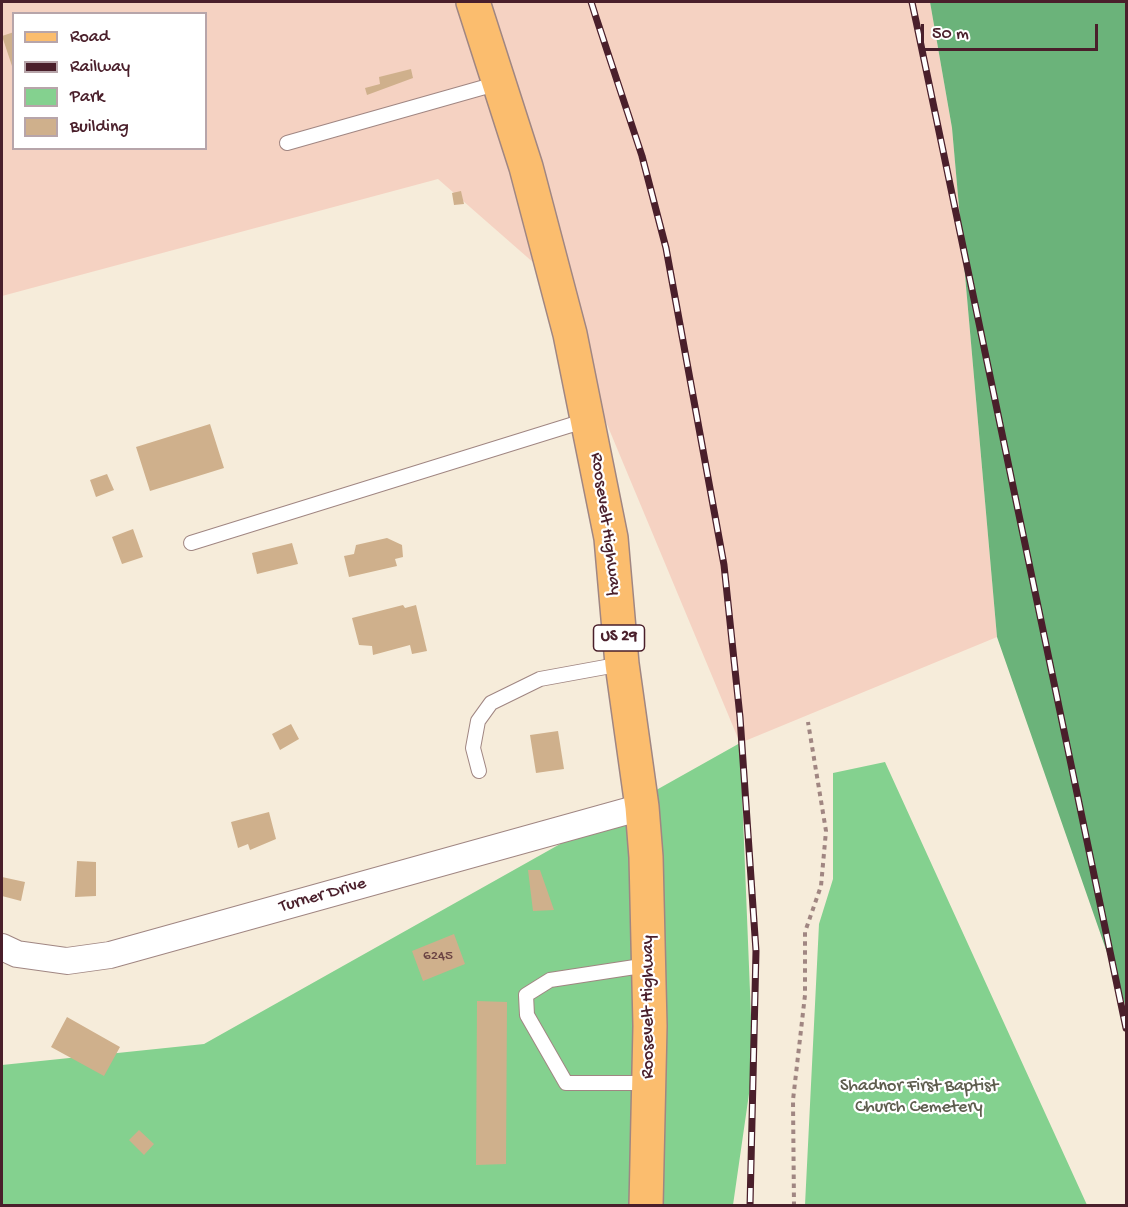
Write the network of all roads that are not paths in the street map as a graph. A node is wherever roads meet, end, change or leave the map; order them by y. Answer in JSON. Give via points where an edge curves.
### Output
{"nodes":[{"id":1,"x":473,"y":2,"type":"edge"},
{"id":2,"x":501,"y":82,"type":"junction"},
{"id":3,"x":288,"y":142,"type":"dead end"},
{"id":4,"x":589,"y":419,"type":"junction"},
{"id":5,"x":191,"y":543,"type":"dead end"},
{"id":6,"x":622,"y":664,"type":"junction"},
{"id":7,"x":478,"y":771,"type":"dead end"},
{"id":8,"x":642,"y":807,"type":"junction"},
{"id":9,"x":2,"y":947,"type":"edge"},
{"id":10,"x":650,"y":964,"type":"junction"},
{"id":11,"x":650,"y":1083,"type":"junction"},
{"id":12,"x":646,"y":1206,"type":"edge"}],
"edges":[{"from":1,"to":2,"type":"main road","name":"Roosevelt Highway","number":"US 29"},
{"from":2,"to":3,"type":"lane"},
{"from":2,"to":4,"type":"main road","name":"Roosevelt Highway","number":"US 29"},
{"from":4,"to":5,"type":"lane"},
{"from":4,"to":6,"type":"main road","name":"Roosevelt Highway","number":"US 29","via":[[611,538]]},
{"from":6,"to":7,"type":"lane","via":[[540,679],[491,703],[478,721],[473,748]]},
{"from":6,"to":8,"type":"main road","name":"Roosevelt Highway","number":"US 29"},
{"from":8,"to":9,"type":"street","name":"Turner Drive","via":[[110,955],[67,961],[17,954]]},
{"from":8,"to":10,"type":"main road","name":"Roosevelt Highway","number":"US 29"},
{"from":10,"to":11,"type":"main road","name":"Roosevelt Highway","number":"US 29"},
{"from":10,"to":11,"type":"lane","via":[[550,980],[526,995],[527,1015],[566,1083]]},
{"from":11,"to":12,"type":"main road","name":"Roosevelt Highway","number":"US 29"}]}
